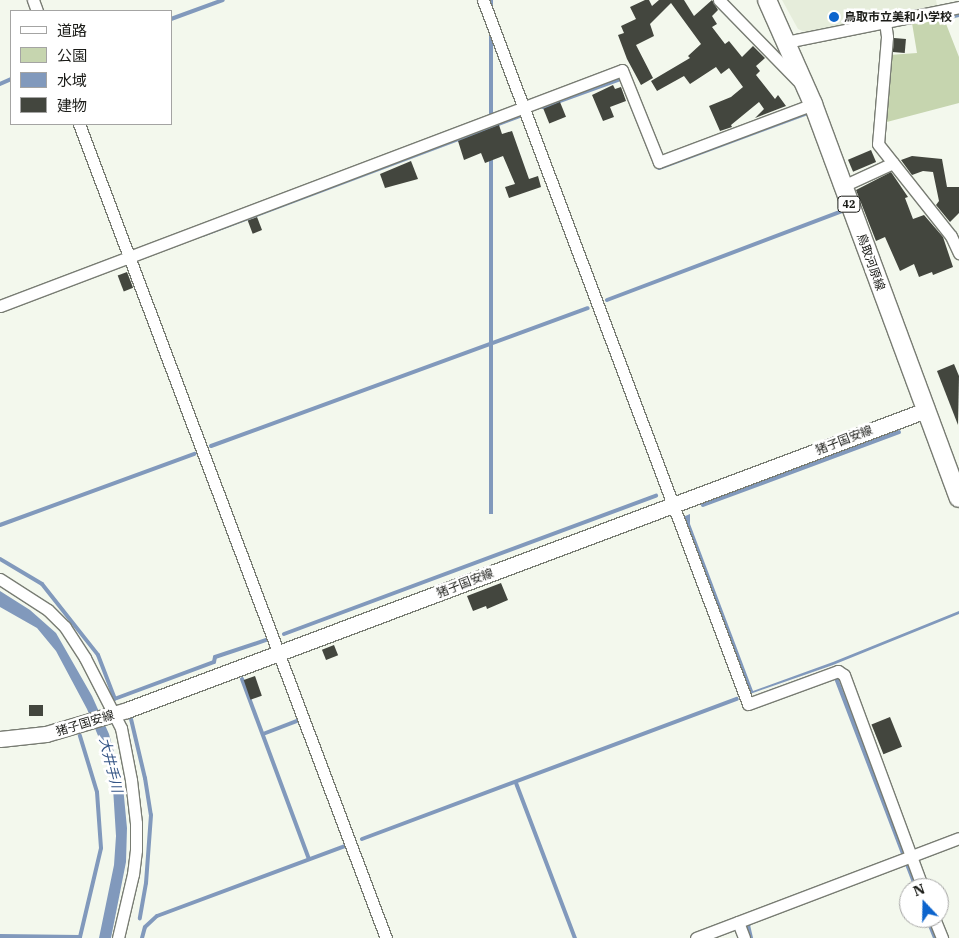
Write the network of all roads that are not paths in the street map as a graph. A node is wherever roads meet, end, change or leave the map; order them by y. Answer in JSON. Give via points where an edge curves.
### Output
{"nodes":[{"id":1,"x":483,"y":0,"type":"edge"},
{"id":2,"x":719,"y":0,"type":"edge"},
{"id":3,"x":767,"y":0,"type":"edge"},
{"id":4,"x":959,"y":7,"type":"edge"},
{"id":5,"x":885,"y":22,"type":"junction"},
{"id":6,"x":786,"y":42,"type":"junction"},
{"id":7,"x":811,"y":98,"type":"junction"},
{"id":8,"x":523,"y":109,"type":"junction"},
{"id":9,"x":79,"y":125,"type":"edge"},
{"id":10,"x":893,"y":163,"type":"junction"},
{"id":11,"x":843,"y":186,"type":"junction"},
{"id":12,"x":959,"y":253,"type":"edge"},
{"id":13,"x":129,"y":257,"type":"junction"},
{"id":14,"x":0,"y":306,"type":"edge"},
{"id":15,"x":926,"y":410,"type":"junction"},
{"id":16,"x":959,"y":498,"type":"edge"},
{"id":17,"x":673,"y":504,"type":"junction"},
{"id":18,"x":0,"y":579,"type":"edge"},
{"id":19,"x":279,"y":654,"type":"junction"},
{"id":20,"x":112,"y":714,"type":"junction"},
{"id":21,"x":0,"y":740,"type":"edge"},
{"id":22,"x":959,"y":838,"type":"edge"},
{"id":23,"x":911,"y":856,"type":"junction"},
{"id":24,"x":919,"y":878,"type":"edge"},
{"id":25,"x":738,"y":922,"type":"junction"},
{"id":26,"x":118,"y":938,"type":"edge"},
{"id":27,"x":386,"y":938,"type":"edge"},
{"id":28,"x":696,"y":938,"type":"edge"},
{"id":29,"x":744,"y":938,"type":"edge"}],
"edges":[{"from":1,"to":8,"type":"street"},
{"from":2,"to":7,"type":"street"},
{"from":3,"to":6,"type":"main road","name":"鳥取河原線","number":"42"},
{"from":4,"to":5,"type":"street"},
{"from":5,"to":6,"type":"street"},
{"from":5,"to":10,"type":"street","via":[[887,37],[878,144]]},
{"from":6,"to":7,"type":"main road","name":"鳥取河原線","number":"42"},
{"from":7,"to":8,"type":"street","via":[[659,162],[622,70]]},
{"from":7,"to":11,"type":"main road","name":"鳥取河原線","number":"42"},
{"from":8,"to":13,"type":"street"},
{"from":8,"to":17,"type":"street"},
{"from":9,"to":13,"type":"street"},
{"from":10,"to":11,"type":"street"},
{"from":10,"to":12,"type":"street","via":[[951,236]]},
{"from":11,"to":15,"type":"main road","name":"鳥取河原線","number":"42"},
{"from":13,"to":14,"type":"street"},
{"from":13,"to":19,"type":"street"},
{"from":15,"to":16,"type":"main road","name":"鳥取河原線","number":"42"},
{"from":15,"to":17,"type":"main road","name":"猪子国安線"},
{"from":17,"to":19,"type":"main road","name":"猪子国安線"},
{"from":17,"to":23,"type":"street","via":[[748,704],[838,671],[844,675]]},
{"from":18,"to":20,"type":"street","via":[[48,610],[65,627]]},
{"from":19,"to":20,"type":"main road","name":"猪子国安線"},
{"from":19,"to":27,"type":"street"},
{"from":20,"to":21,"type":"main road","name":"猪子国安線","via":[[46,734]]},
{"from":20,"to":26,"type":"street","via":[[121,728],[136,823],[134,874]]},
{"from":22,"to":23,"type":"street"},
{"from":23,"to":24,"type":"street"},
{"from":23,"to":25,"type":"street"},
{"from":25,"to":28,"type":"street"},
{"from":25,"to":29,"type":"street"}]}
